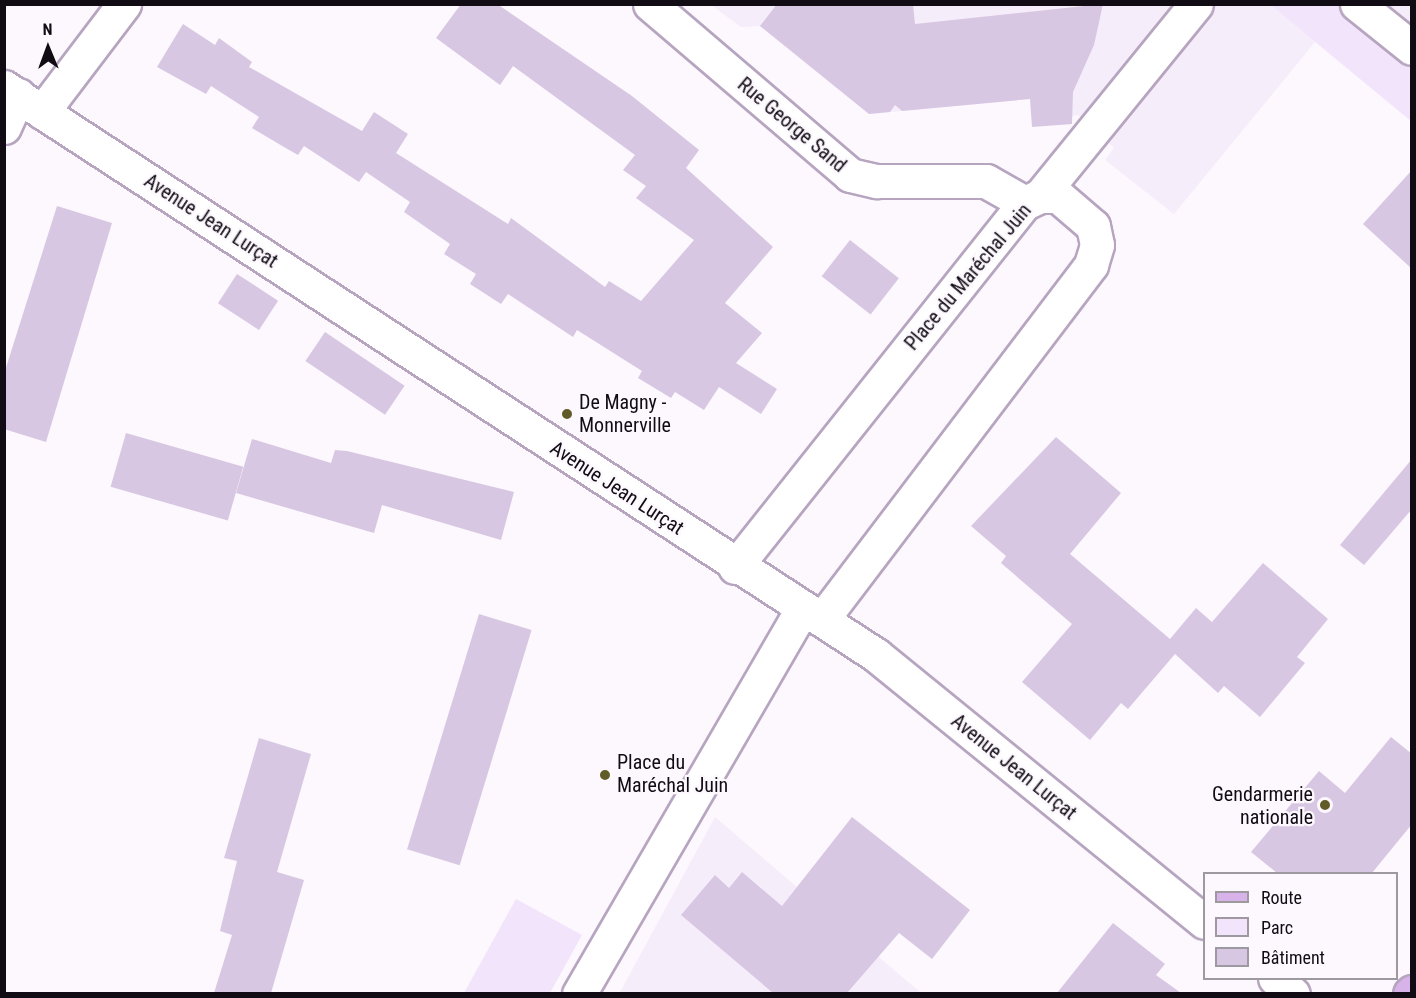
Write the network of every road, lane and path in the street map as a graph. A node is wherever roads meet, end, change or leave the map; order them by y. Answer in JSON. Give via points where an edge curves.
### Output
{"nodes":[{"id":1,"x":124,"y":4,"type":"edge"},
{"id":2,"x":650,"y":4,"type":"edge"},
{"id":3,"x":1196,"y":4,"type":"edge"},
{"id":4,"x":1357,"y":4,"type":"edge"},
{"id":5,"x":1412,"y":48,"type":"edge"},
{"id":6,"x":22,"y":98,"type":"edge"},
{"id":7,"x":4,"y":128,"type":"edge"},
{"id":8,"x":1032,"y":200,"type":"junction"},
{"id":9,"x":735,"y":567,"type":"junction"},
{"id":10,"x":812,"y":615,"type":"junction"},
{"id":11,"x":1203,"y":921,"type":"edge"},
{"id":12,"x":1277,"y":980,"type":"edge"},
{"id":13,"x":579,"y":993,"type":"edge"},
{"id":14,"x":1293,"y":993,"type":"edge"}],
"edges":[{"from":1,"to":6,"type":"street"},
{"from":2,"to":8,"type":"street","name":"Rue George Sand","via":[[850,175],[877,181],[986,181]]},
{"from":3,"to":8,"type":"street"},
{"from":4,"to":5,"type":"street"},
{"from":6,"to":7,"type":"street"},
{"from":6,"to":9,"type":"street","name":"Avenue Jean Lurçat"},
{"from":8,"to":9,"type":"street","name":"Place du Maréchal Juin"},
{"from":8,"to":10,"type":"street","name":"Place du Maréchal Juin","via":[[1058,196],[1093,226],[1098,245],[1091,265]]},
{"from":9,"to":10,"type":"street","name":"Avenue Jean Lurçat"},
{"from":10,"to":11,"type":"street","name":"Avenue Jean Lurçat","via":[[876,655]]},
{"from":10,"to":13,"type":"street","name":"Place du Maréchal Juin"},
{"from":12,"to":14,"type":"street"}]}
